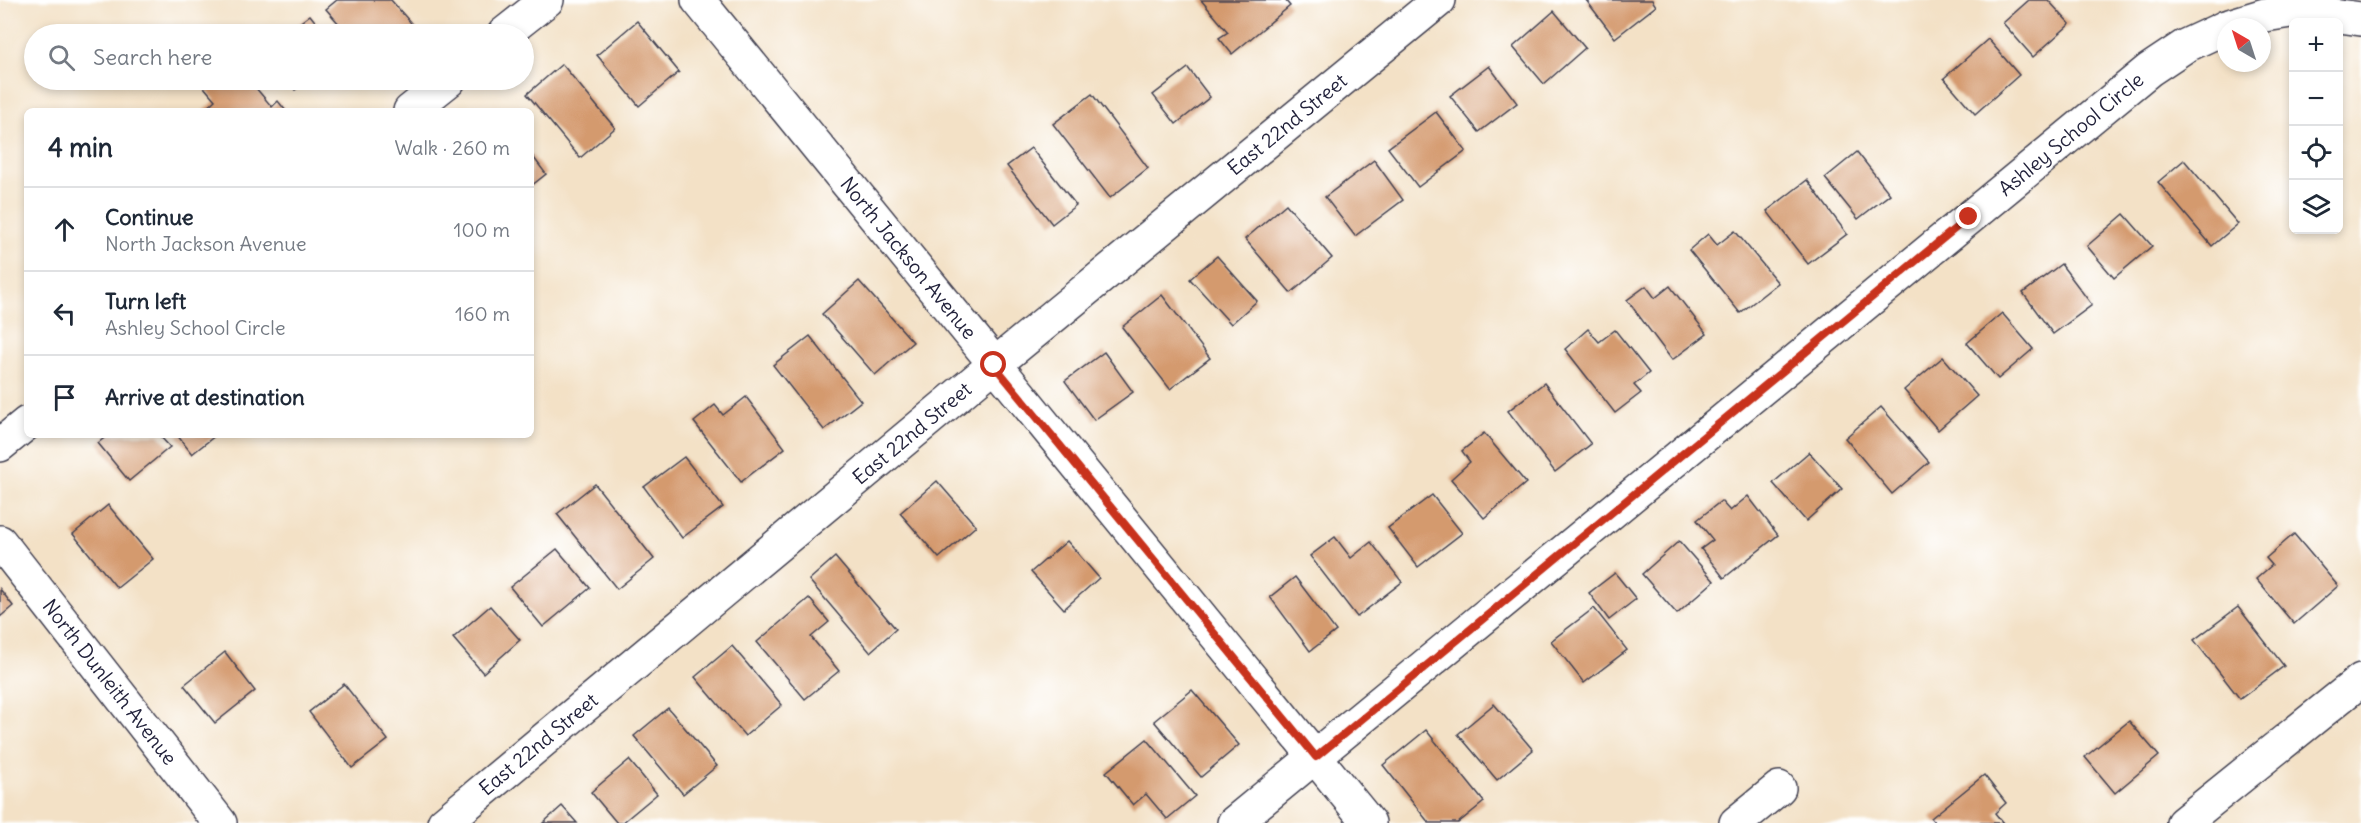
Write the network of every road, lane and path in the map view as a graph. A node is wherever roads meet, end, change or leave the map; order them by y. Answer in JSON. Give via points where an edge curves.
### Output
{"nodes":[{"id":1,"x":547,"y":0,"type":"edge"},
{"id":2,"x":698,"y":0,"type":"edge"},
{"id":3,"x":1439,"y":0,"type":"edge"},
{"id":4,"x":2255,"y":18,"type":"edge"},
{"id":5,"x":2361,"y":19,"type":"edge"},
{"id":6,"x":517,"y":24,"type":"edge"},
{"id":7,"x":2217,"y":31,"type":"edge"},
{"id":8,"x":437,"y":90,"type":"edge"},
{"id":9,"x":415,"y":108,"type":"edge"},
{"id":10,"x":994,"y":365,"type":"junction"},
{"id":11,"x":24,"y":425,"type":"edge"},
{"id":12,"x":0,"y":445,"type":"edge"},
{"id":13,"x":0,"y":542,"type":"edge"},
{"id":14,"x":2361,"y":680,"type":"edge"},
{"id":15,"x":1316,"y":757,"type":"junction"},
{"id":16,"x":1779,"y":788,"type":"dead end"},
{"id":17,"x":220,"y":823,"type":"edge"},
{"id":18,"x":444,"y":823,"type":"edge"},
{"id":19,"x":1234,"y":823,"type":"edge"},
{"id":20,"x":1369,"y":823,"type":"edge"},
{"id":21,"x":1736,"y":823,"type":"edge"},
{"id":22,"x":2183,"y":823,"type":"edge"}],
"edges":[{"from":1,"to":6,"type":"street"},
{"from":2,"to":10,"type":"street","name":"North Jackson Avenue"},
{"from":3,"to":10,"type":"street","name":"East 22nd Street"},
{"from":4,"to":5,"type":"street","name":"Ashley School Circle","via":[[2298,10]]},
{"from":7,"to":15,"type":"street","name":"Ashley School Circle","via":[[2149,70]]},
{"from":8,"to":9,"type":"street"},
{"from":10,"to":15,"type":"street","name":"North Jackson Avenue"},
{"from":10,"to":18,"type":"street","name":"East 22nd Street"},
{"from":11,"to":12,"type":"street"},
{"from":13,"to":17,"type":"street","name":"North Dunleith Avenue"},
{"from":14,"to":22,"type":"street"},
{"from":15,"to":19,"type":"street","name":"Ashley School Circle"},
{"from":15,"to":20,"type":"street","name":"North Jackson Avenue"},
{"from":16,"to":21,"type":"street"}]}
